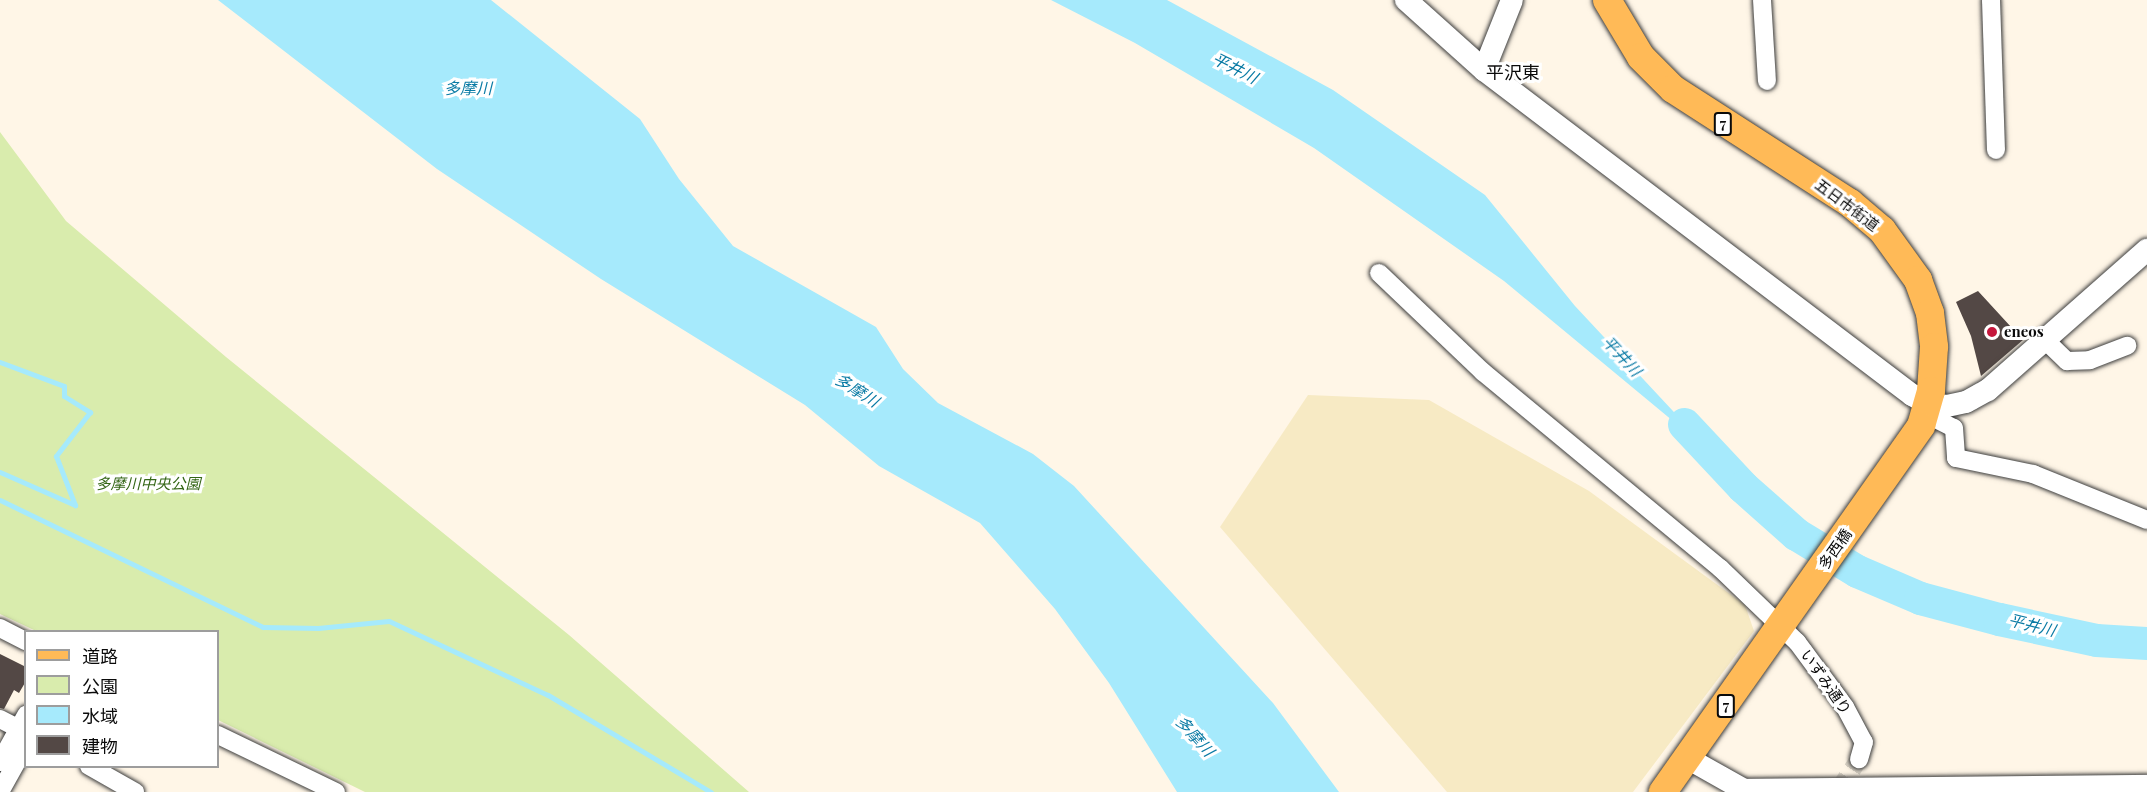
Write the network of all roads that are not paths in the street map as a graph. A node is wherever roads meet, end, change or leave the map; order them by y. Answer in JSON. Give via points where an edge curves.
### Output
{"nodes":[{"id":1,"x":1406,"y":0,"type":"edge"},
{"id":2,"x":1512,"y":0,"type":"edge"},
{"id":3,"x":1608,"y":0,"type":"edge"},
{"id":4,"x":1762,"y":0,"type":"edge"},
{"id":5,"x":1991,"y":0,"type":"edge"},
{"id":6,"x":1484,"y":70,"type":"junction"},
{"id":7,"x":1767,"y":81,"type":"dead end"},
{"id":8,"x":1996,"y":150,"type":"dead end"},
{"id":9,"x":2147,"y":250,"type":"edge"},
{"id":10,"x":1379,"y":273,"type":"dead end"},
{"id":11,"x":2044,"y":339,"type":"junction"},
{"id":12,"x":2127,"y":346,"type":"dead end"},
{"id":13,"x":1928,"y":409,"type":"junction"},
{"id":14,"x":2147,"y":520,"type":"edge"},
{"id":15,"x":1784,"y":622,"type":"junction"},
{"id":16,"x":0,"y":628,"type":"edge"},
{"id":17,"x":24,"y":640,"type":"edge"},
{"id":18,"x":0,"y":719,"type":"edge"},
{"id":19,"x":24,"y":730,"type":"edge"},
{"id":20,"x":219,"y":735,"type":"edge"},
{"id":21,"x":1862,"y":751,"type":"dead end"},
{"id":22,"x":1689,"y":759,"type":"junction"},
{"id":23,"x":0,"y":762,"type":"edge"},
{"id":24,"x":93,"y":768,"type":"edge"},
{"id":25,"x":2147,"y":786,"type":"edge"},
{"id":26,"x":1924,"y":790,"type":"edge"},
{"id":27,"x":0,"y":792,"type":"edge"},
{"id":28,"x":135,"y":792,"type":"edge"},
{"id":29,"x":336,"y":792,"type":"edge"},
{"id":30,"x":1663,"y":792,"type":"edge"},
{"id":31,"x":2147,"y":792,"type":"edge"}],
"edges":[{"from":1,"to":6,"type":"street"},
{"from":2,"to":6,"type":"street"},
{"from":3,"to":13,"type":"main road","name":"五日市街道","number":"7","via":[[1641,57],[1673,89],[1850,203],[1882,230],[1904,256],[1918,280],[1932,326]]},
{"from":4,"to":7,"type":"street"},
{"from":5,"to":8,"type":"street"},
{"from":6,"to":13,"type":"street"},
{"from":9,"to":11,"type":"street"},
{"from":10,"to":15,"type":"street","name":"いずみ通り","via":[[1483,372]]},
{"from":11,"to":12,"type":"street","via":[[2067,361],[2090,360]]},
{"from":11,"to":13,"type":"street","via":[[1977,398]]},
{"from":13,"to":14,"type":"street","via":[[1954,428],[1956,458],[2033,474]]},
{"from":13,"to":15,"type":"main road","name":"多西橋","number":"7","via":[[1883,481]]},
{"from":15,"to":21,"type":"street","name":"いずみ通り","via":[[1823,675]]},
{"from":15,"to":22,"type":"main road","number":"7"},
{"from":16,"to":17,"type":"street"},
{"from":18,"to":19,"type":"street"},
{"from":19,"to":23,"type":"street"},
{"from":19,"to":27,"type":"street"},
{"from":20,"to":29,"type":"street"},
{"from":22,"to":26,"type":"street","via":[[1744,790]]},
{"from":22,"to":30,"type":"main road","number":"7"},
{"from":24,"to":28,"type":"street"},
{"from":25,"to":26,"type":"street"},
{"from":25,"to":31,"type":"street"}]}
